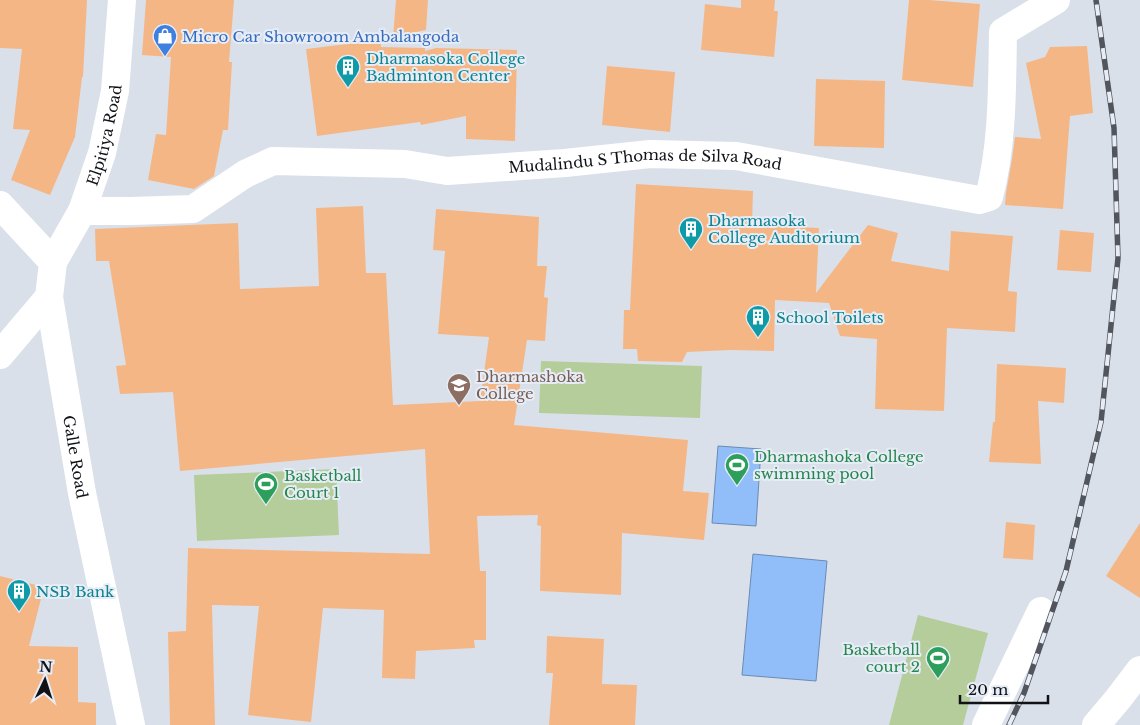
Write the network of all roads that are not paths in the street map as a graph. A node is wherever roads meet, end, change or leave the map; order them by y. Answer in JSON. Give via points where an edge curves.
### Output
{"nodes":[{"id":1,"x":122,"y":0,"type":"edge"},
{"id":2,"x":1056,"y":0,"type":"edge"},
{"id":3,"x":0,"y":205,"type":"edge"},
{"id":4,"x":82,"y":211,"type":"junction"},
{"id":5,"x":52,"y":262,"type":"junction"},
{"id":6,"x":49,"y":297,"type":"junction"},
{"id":7,"x":0,"y":355,"type":"edge"},
{"id":8,"x":1041,"y":611,"type":"dead end"},
{"id":9,"x":1140,"y":670,"type":"edge"},
{"id":10,"x":130,"y":725,"type":"edge"},
{"id":11,"x":986,"y":725,"type":"edge"},
{"id":12,"x":1096,"y":725,"type":"edge"}],
"edges":[{"from":1,"to":4,"type":"main road","name":"Elpitiya Road","via":[[115,91],[102,153]]},
{"from":2,"to":4,"type":"main road","name":"Mudalindu S Thomas de Silva Road","via":[[1003,32],[1002,114],[994,176],[989,197],[979,200],[736,156],[650,154],[447,170],[404,164],[273,161],[245,174],[193,209]]},
{"from":3,"to":5,"type":"main road"},
{"from":4,"to":5,"type":"main road","name":"Elpitiya Road"},
{"from":5,"to":6,"type":"main road","name":"Galle Road"},
{"from":6,"to":7,"type":"main road"},
{"from":6,"to":10,"type":"main road","name":"Galle Road","via":[[82,493]]},
{"from":8,"to":11,"type":"main road"},
{"from":9,"to":12,"type":"main road"}]}
